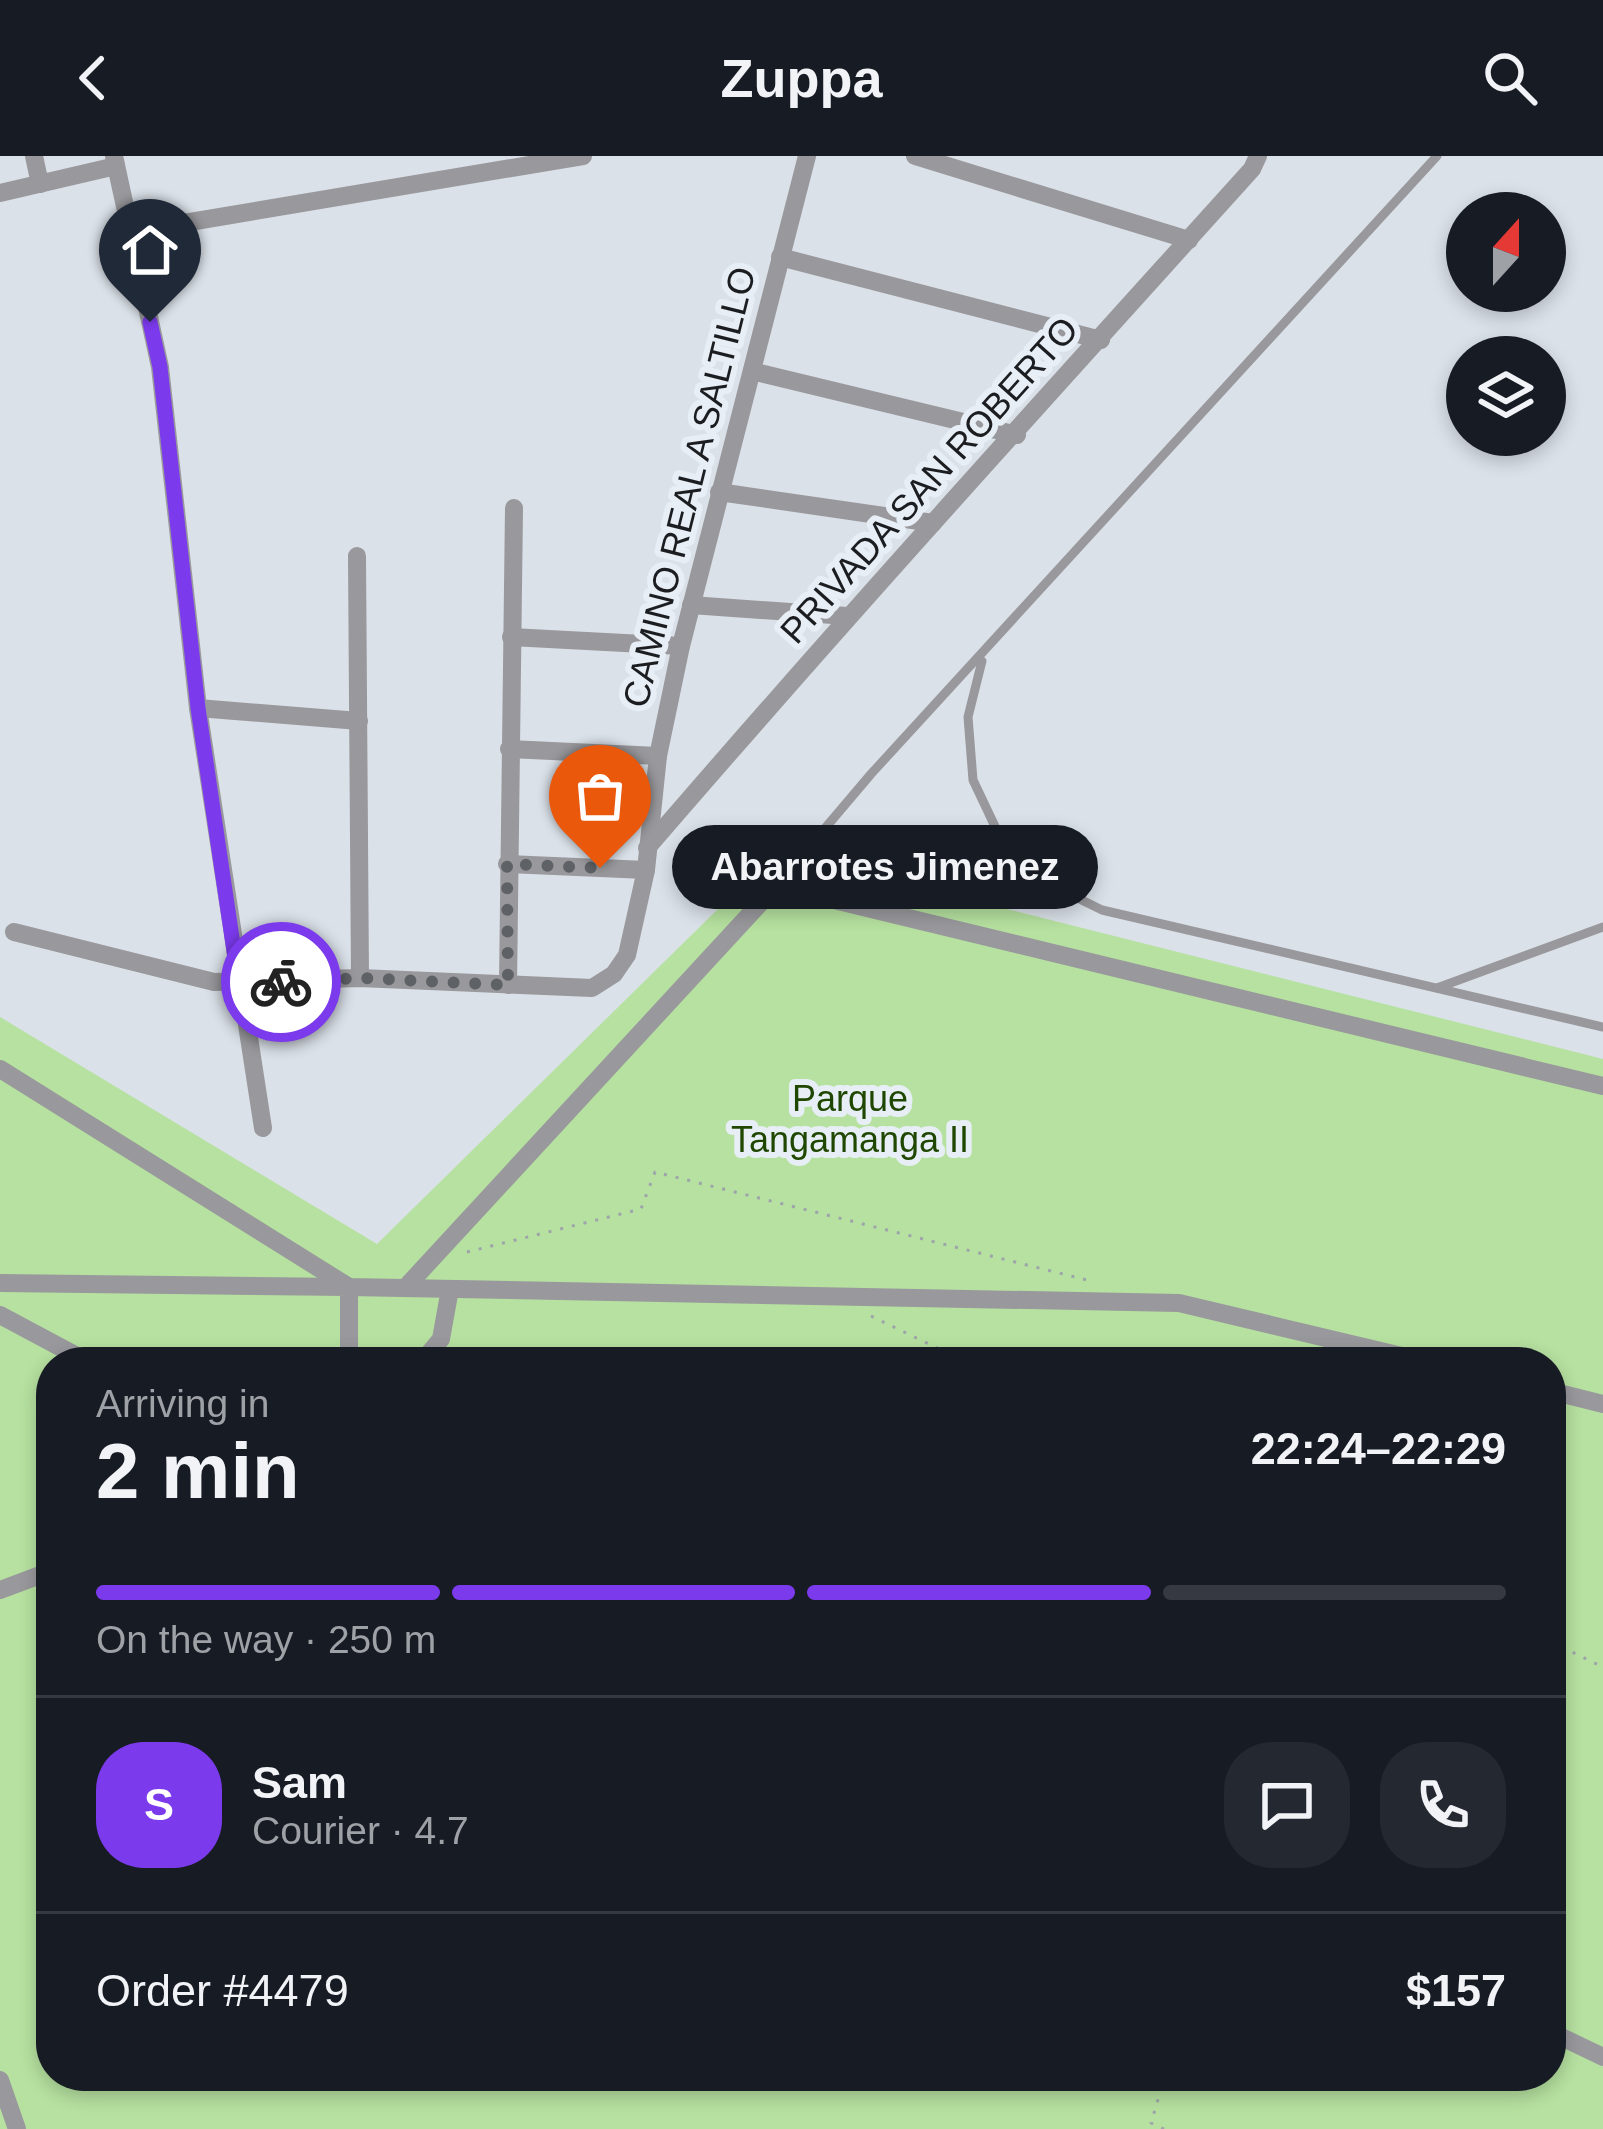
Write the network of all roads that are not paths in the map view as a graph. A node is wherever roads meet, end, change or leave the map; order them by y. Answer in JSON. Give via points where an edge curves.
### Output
{"nodes":[{"id":1,"x":34,"y":156,"type":"edge"},
{"id":2,"x":584,"y":156,"type":"edge"},
{"id":3,"x":807,"y":156,"type":"edge"},
{"id":4,"x":915,"y":156,"type":"edge"},
{"id":5,"x":1258,"y":156,"type":"edge"},
{"id":6,"x":1437,"y":156,"type":"edge"},
{"id":7,"x":115,"y":161,"type":"edge"},
{"id":8,"x":40,"y":184,"type":"junction"},
{"id":9,"x":0,"y":193,"type":"edge"},
{"id":10,"x":130,"y":232,"type":"junction"},
{"id":11,"x":1189,"y":240,"type":"junction"},
{"id":12,"x":780,"y":257,"type":"junction"},
{"id":13,"x":1101,"y":340,"type":"junction"},
{"id":14,"x":752,"y":371,"type":"junction"},
{"id":15,"x":1017,"y":435,"type":"junction"},
{"id":16,"x":719,"y":492,"type":"junction"},
{"id":17,"x":514,"y":508,"type":"dead end"},
{"id":18,"x":933,"y":523,"type":"junction"},
{"id":19,"x":357,"y":556,"type":"dead end"},
{"id":20,"x":691,"y":605,"type":"junction"},
{"id":21,"x":847,"y":616,"type":"junction"},
{"id":22,"x":511,"y":637,"type":"junction"},
{"id":23,"x":681,"y":646,"type":"junction"},
{"id":24,"x":983,"y":656,"type":"junction"},
{"id":25,"x":198,"y":708,"type":"junction"},
{"id":26,"x":358,"y":722,"type":"junction"},
{"id":27,"x":509,"y":749,"type":"junction"},
{"id":28,"x":658,"y":756,"type":"junction"},
{"id":29,"x":647,"y":848,"type":"junction"},
{"id":30,"x":507,"y":864,"type":"junction"},
{"id":31,"x":646,"y":870,"type":"junction"},
{"id":32,"x":776,"y":886,"type":"junction"},
{"id":33,"x":1603,"y":927,"type":"edge"},
{"id":34,"x":14,"y":932,"type":"dead end"},
{"id":35,"x":360,"y":978,"type":"junction"},
{"id":36,"x":239,"y":985,"type":"junction"},
{"id":37,"x":508,"y":985,"type":"junction"},
{"id":38,"x":1437,"y":988,"type":"junction"},
{"id":39,"x":1603,"y":1028,"type":"edge"},
{"id":40,"x":0,"y":1069,"type":"edge"},
{"id":41,"x":1603,"y":1086,"type":"edge"},
{"id":42,"x":263,"y":1128,"type":"dead end"},
{"id":43,"x":0,"y":1283,"type":"edge"},
{"id":44,"x":349,"y":1287,"type":"junction"},
{"id":45,"x":405,"y":1288,"type":"junction"},
{"id":46,"x":450,"y":1289,"type":"junction"},
{"id":47,"x":0,"y":1315,"type":"edge"},
{"id":48,"x":60,"y":1347,"type":"edge"},
{"id":49,"x":349,"y":1347,"type":"edge"},
{"id":50,"x":434,"y":1347,"type":"edge"},
{"id":51,"x":1364,"y":1347,"type":"edge"},
{"id":52,"x":1566,"y":1395,"type":"edge"},
{"id":53,"x":1603,"y":1404,"type":"edge"},
{"id":54,"x":36,"y":1577,"type":"edge"},
{"id":55,"x":0,"y":1590,"type":"edge"},
{"id":56,"x":1566,"y":2039,"type":"edge"},
{"id":57,"x":1603,"y":2057,"type":"edge"},
{"id":58,"x":0,"y":2080,"type":"edge"},
{"id":59,"x":17,"y":2129,"type":"edge"}],
"edges":[{"from":1,"to":8,"type":"street"},
{"from":2,"to":10,"type":"street"},
{"from":3,"to":12,"type":"street","name":"CAMINO REAL A SALTILLO"},
{"from":4,"to":11,"type":"street"},
{"from":5,"to":11,"type":"street","name":"PRIVADA SAN ROBERTO"},
{"from":6,"to":24,"type":"lane"},
{"from":7,"to":8,"type":"street"},
{"from":7,"to":10,"type":"street"},
{"from":8,"to":9,"type":"street"},
{"from":10,"to":25,"type":"street","via":[[160,367]]},
{"from":11,"to":13,"type":"street","name":"PRIVADA SAN ROBERTO"},
{"from":12,"to":13,"type":"street"},
{"from":12,"to":14,"type":"street","name":"CAMINO REAL A SALTILLO"},
{"from":13,"to":15,"type":"street","name":"PRIVADA SAN ROBERTO"},
{"from":14,"to":15,"type":"street"},
{"from":14,"to":16,"type":"street","name":"CAMINO REAL A SALTILLO"},
{"from":15,"to":18,"type":"street","name":"PRIVADA SAN ROBERTO"},
{"from":16,"to":18,"type":"street"},
{"from":16,"to":20,"type":"street","name":"CAMINO REAL A SALTILLO"},
{"from":17,"to":22,"type":"street"},
{"from":18,"to":21,"type":"street","name":"PRIVADA SAN ROBERTO"},
{"from":19,"to":26,"type":"street"},
{"from":20,"to":21,"type":"street"},
{"from":20,"to":23,"type":"street","name":"CAMINO REAL A SALTILLO"},
{"from":21,"to":29,"type":"street","name":"PRIVADA SAN ROBERTO"},
{"from":22,"to":23,"type":"street"},
{"from":22,"to":27,"type":"street"},
{"from":23,"to":28,"type":"street","name":"CAMINO REAL A SALTILLO"},
{"from":24,"to":32,"type":"lane"},
{"from":24,"to":38,"type":"lane","via":[[968,717],[973,780],[1000,837],[1045,882],[1102,910]]},
{"from":25,"to":26,"type":"street"},
{"from":25,"to":36,"type":"street"},
{"from":26,"to":35,"type":"street"},
{"from":27,"to":28,"type":"street"},
{"from":27,"to":30,"type":"street"},
{"from":28,"to":29,"type":"street","name":"CAMINO REAL A SALTILLO"},
{"from":29,"to":31,"type":"street","name":"CAMINO REAL A SALTILLO"},
{"from":30,"to":31,"type":"street"},
{"from":30,"to":37,"type":"street"},
{"from":31,"to":37,"type":"street","name":"CAMINO REAL A SALTILLO","via":[[627,956],[614,974],[592,988]]},
{"from":32,"to":41,"type":"street"},
{"from":32,"to":45,"type":"street"},
{"from":33,"to":38,"type":"lane"},
{"from":34,"to":36,"type":"street"},
{"from":35,"to":36,"type":"street"},
{"from":35,"to":37,"type":"street"},
{"from":36,"to":42,"type":"street"},
{"from":38,"to":39,"type":"lane"},
{"from":40,"to":44,"type":"street"},
{"from":43,"to":44,"type":"street"},
{"from":44,"to":45,"type":"street"},
{"from":44,"to":49,"type":"street"},
{"from":45,"to":46,"type":"street"},
{"from":46,"to":50,"type":"street"},
{"from":46,"to":51,"type":"street","via":[[1179,1303]]},
{"from":47,"to":48,"type":"street"},
{"from":52,"to":53,"type":"street"},
{"from":54,"to":55,"type":"street"},
{"from":56,"to":57,"type":"street"},
{"from":58,"to":59,"type":"street"}]}
